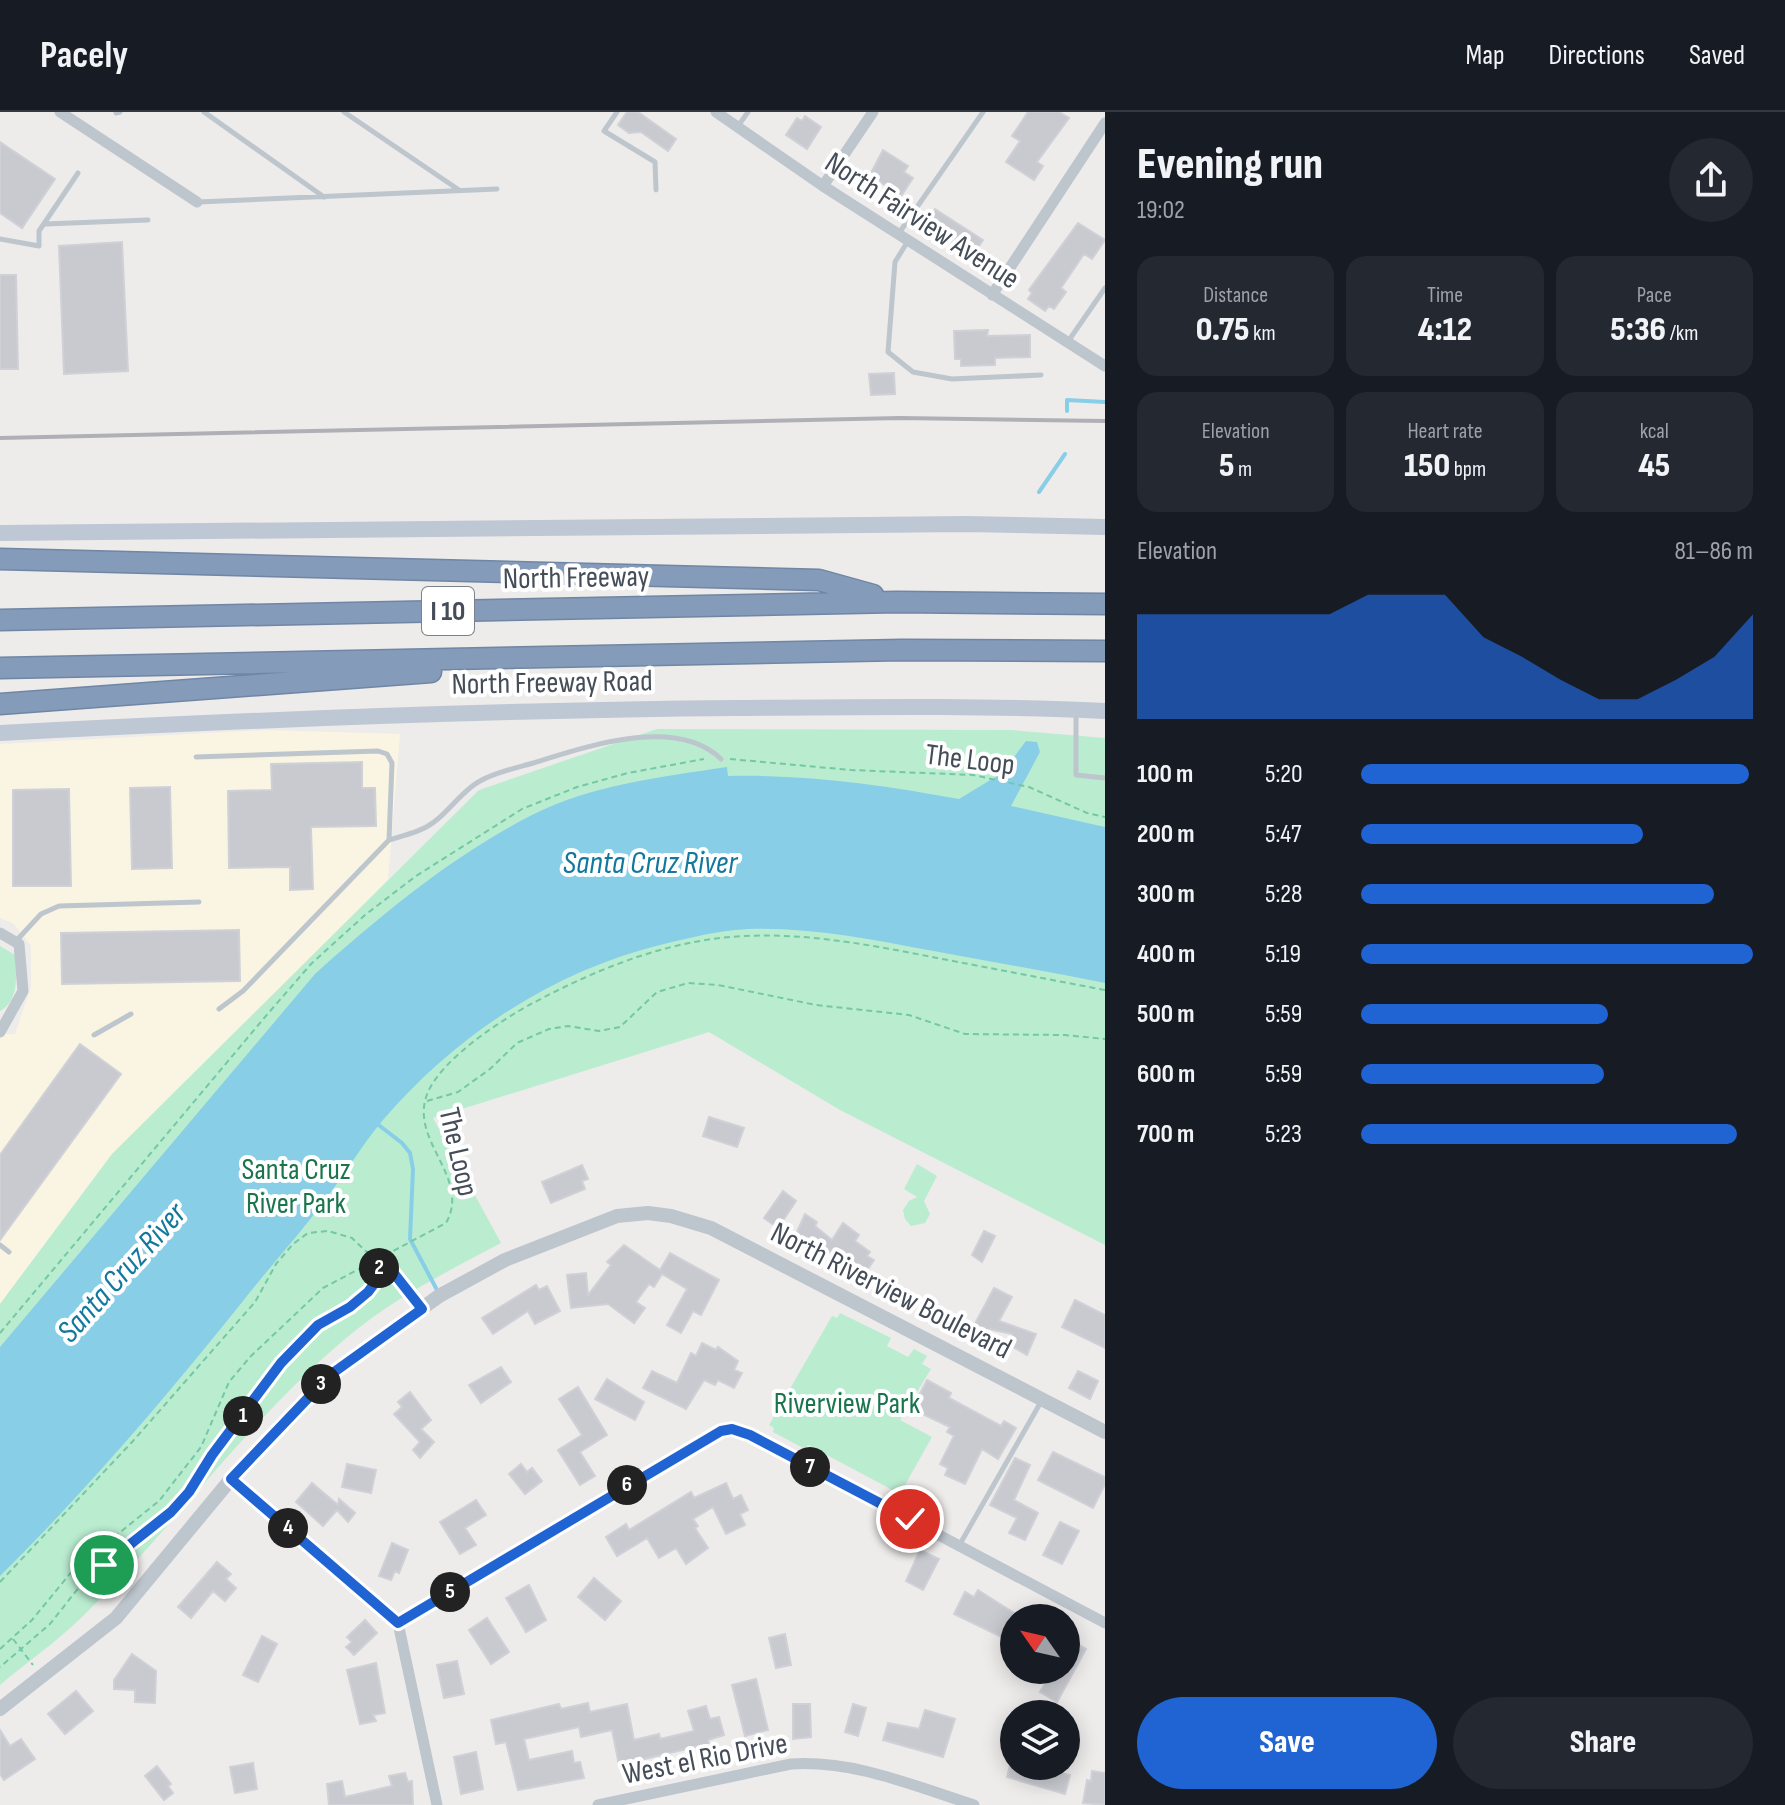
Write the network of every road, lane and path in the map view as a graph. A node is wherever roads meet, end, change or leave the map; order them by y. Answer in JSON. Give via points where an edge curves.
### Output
{"nodes":[{"id":1,"x":60,"y":112,"type":"edge"},
{"id":2,"x":204,"y":112,"type":"edge"},
{"id":3,"x":344,"y":112,"type":"edge"},
{"id":4,"x":617,"y":112,"type":"edge"},
{"id":5,"x":716,"y":112,"type":"edge"},
{"id":6,"x":748,"y":112,"type":"edge"},
{"id":7,"x":873,"y":112,"type":"edge"},
{"id":8,"x":983,"y":112,"type":"edge"},
{"id":9,"x":1105,"y":123,"type":"edge"},
{"id":10,"x":738,"y":126,"type":"junction"},
{"id":11,"x":78,"y":173,"type":"dead end"},
{"id":12,"x":823,"y":186,"type":"junction"},
{"id":13,"x":497,"y":189,"type":"dead end"},
{"id":14,"x":656,"y":190,"type":"dead end"},
{"id":15,"x":460,"y":191,"type":"junction"},
{"id":16,"x":325,"y":197,"type":"junction"},
{"id":17,"x":197,"y":202,"type":"joint"},
{"id":18,"x":148,"y":220,"type":"dead end"},
{"id":19,"x":44,"y":224,"type":"junction"},
{"id":20,"x":903,"y":237,"type":"junction"},
{"id":21,"x":0,"y":239,"type":"edge"},
{"id":22,"x":1105,"y":288,"type":"edge"},
{"id":23,"x":992,"y":295,"type":"junction"},
{"id":24,"x":1067,"y":344,"type":"junction"},
{"id":25,"x":1105,"y":366,"type":"edge"},
{"id":26,"x":1041,"y":375,"type":"dead end"},
{"id":27,"x":1105,"y":527,"type":"edge"},
{"id":28,"x":0,"y":533,"type":"edge"},
{"id":29,"x":0,"y":559,"type":"edge"},
{"id":30,"x":897,"y":602,"type":"junction"},
{"id":31,"x":1105,"y":604,"type":"edge"},
{"id":32,"x":0,"y":620,"type":"edge"},
{"id":33,"x":1105,"y":651,"type":"edge"},
{"id":34,"x":661,"y":655,"type":"junction"},
{"id":35,"x":0,"y":668,"type":"edge"},
{"id":36,"x":0,"y":704,"type":"edge"},
{"id":37,"x":1076,"y":710,"type":"junction"},
{"id":38,"x":1105,"y":711,"type":"edge"},
{"id":39,"x":0,"y":733,"type":"edge"},
{"id":40,"x":196,"y":757,"type":"dead end"},
{"id":41,"x":721,"y":759,"type":"junction"},
{"id":42,"x":1105,"y":778,"type":"edge"},
{"id":43,"x":1105,"y":817,"type":"edge"},
{"id":44,"x":389,"y":840,"type":"junction"},
{"id":45,"x":199,"y":902,"type":"dead end"},
{"id":46,"x":0,"y":933,"type":"edge"},
{"id":47,"x":15,"y":942,"type":"junction"},
{"id":48,"x":1105,"y":990,"type":"edge"},
{"id":49,"x":219,"y":1009,"type":"dead end"},
{"id":50,"x":131,"y":1014,"type":"dead end"},
{"id":51,"x":1,"y":1028,"type":"edge"},
{"id":52,"x":94,"y":1035,"type":"dead end"},
{"id":53,"x":1105,"y":1039,"type":"edge"},
{"id":54,"x":426,"y":1101,"type":"junction"},
{"id":55,"x":0,"y":1245,"type":"edge"},
{"id":56,"x":9,"y":1252,"type":"dead end"},
{"id":57,"x":381,"y":1257,"type":"junction"},
{"id":58,"x":375,"y":1260,"type":"junction"},
{"id":59,"x":422,"y":1309,"type":"junction"},
{"id":60,"x":0,"y":1333,"type":"edge"},
{"id":61,"x":1043,"y":1398,"type":"junction"},
{"id":62,"x":1105,"y":1432,"type":"edge"},
{"id":63,"x":231,"y":1479,"type":"junction"},
{"id":64,"x":960,"y":1545,"type":"junction"},
{"id":65,"x":0,"y":1582,"type":"edge"},
{"id":66,"x":398,"y":1623,"type":"junction"},
{"id":67,"x":1105,"y":1623,"type":"edge"},
{"id":68,"x":12,"y":1638,"type":"junction"},
{"id":69,"x":0,"y":1649,"type":"edge"},
{"id":70,"x":21,"y":1650,"type":"junction"},
{"id":71,"x":0,"y":1667,"type":"edge"},
{"id":72,"x":42,"y":1676,"type":"junction"},
{"id":73,"x":0,"y":1709,"type":"edge"},
{"id":74,"x":669,"y":1790,"type":"junction"},
{"id":75,"x":437,"y":1805,"type":"edge"},
{"id":76,"x":598,"y":1805,"type":"edge"},
{"id":77,"x":673,"y":1805,"type":"edge"},
{"id":78,"x":974,"y":1805,"type":"edge"}],
"edges":[{"from":1,"to":17,"type":"street"},
{"from":2,"to":16,"type":"lane"},
{"from":3,"to":15,"type":"lane"},
{"from":4,"to":14,"type":"lane","via":[[604,131],[655,162]]},
{"from":5,"to":10,"type":"street","name":"North Fairview Avenue"},
{"from":6,"to":10,"type":"lane"},
{"from":7,"to":12,"type":"street"},
{"from":8,"to":20,"type":"lane"},
{"from":9,"to":23,"type":"street"},
{"from":10,"to":12,"type":"street","name":"North Fairview Avenue"},
{"from":11,"to":19,"type":"lane"},
{"from":12,"to":20,"type":"street","name":"North Fairview Avenue"},
{"from":13,"to":15,"type":"lane"},
{"from":15,"to":16,"type":"lane"},
{"from":16,"to":17,"type":"lane"},
{"from":18,"to":19,"type":"lane"},
{"from":19,"to":21,"type":"lane","via":[[39,246]]},
{"from":20,"to":23,"type":"street","name":"North Fairview Avenue"},
{"from":20,"to":26,"type":"lane","via":[[895,262],[888,352],[913,372],[952,379]]},
{"from":22,"to":24,"type":"lane"},
{"from":23,"to":24,"type":"street","name":"North Fairview Avenue"},
{"from":24,"to":25,"type":"street","name":"North Fairview Avenue"},
{"from":27,"to":28,"type":"main road"},
{"from":29,"to":30,"type":"highway","via":[[819,580]]},
{"from":30,"to":31,"type":"highway","name":"North Freeway","number":"I 10"},
{"from":30,"to":32,"type":"highway","name":"North Freeway","number":"I 10"},
{"from":33,"to":34,"type":"highway","number":"I 10"},
{"from":34,"to":35,"type":"highway","number":"I 10"},
{"from":34,"to":36,"type":"highway"},
{"from":37,"to":38,"type":"main road","name":"North Freeway Road"},
{"from":37,"to":39,"type":"main road","name":"North Freeway Road","via":[[644,709],[318,717]]},
{"from":37,"to":42,"type":"lane","via":[[1076,775]]},
{"from":40,"to":44,"type":"lane","via":[[387,754],[392,763]]},
{"from":41,"to":43,"type":"path","name":"The Loop","via":[[973,775],[1029,787]]},
{"from":41,"to":44,"type":"lane","via":[[696,742],[605,741],[479,781],[435,821]]},
{"from":41,"to":60,"type":"path","name":"The Loop","via":[[628,773],[522,809],[365,915],[274,1006]]},
{"from":44,"to":49,"type":"lane","via":[[243,991]]},
{"from":45,"to":47,"type":"lane","via":[[59,906],[41,914]]},
{"from":46,"to":47,"type":"street"},
{"from":47,"to":51,"type":"street","via":[[23,991]]},
{"from":48,"to":54,"type":"path","name":"The Loop","via":[[867,944],[790,936],[706,940],[587,975],[520,1010],[442,1071]]},
{"from":50,"to":52,"type":"lane"},
{"from":53,"to":54,"type":"path","via":[[965,1034],[909,1015],[688,983],[657,992],[620,1027],[599,1031],[568,1026],[517,1043],[458,1092]]},
{"from":54,"to":57,"type":"path","name":"The Loop","via":[[424,1121],[445,1169],[452,1213],[424,1237]]},
{"from":55,"to":56,"type":"lane"},
{"from":57,"to":58,"type":"path","name":"The Loop"},
{"from":57,"to":59,"type":"path"},
{"from":58,"to":65,"type":"path","via":[[352,1238],[328,1231],[308,1233],[293,1244],[245,1314]]},
{"from":58,"to":68,"type":"path","name":"The Loop","via":[[323,1288],[250,1357],[229,1382],[201,1447],[159,1501],[73,1570]]},
{"from":58,"to":70,"type":"path","via":[[377,1280],[350,1307],[318,1325],[281,1363],[180,1502],[80,1586]]},
{"from":59,"to":61,"type":"street","name":"North Riverview Boulevard","via":[[505,1260],[617,1216],[648,1213],[711,1228]]},
{"from":59,"to":63,"type":"street","via":[[330,1375]]},
{"from":61,"to":62,"type":"street","name":"North Riverview Boulevard"},
{"from":61,"to":64,"type":"lane"},
{"from":63,"to":66,"type":"street"},
{"from":63,"to":72,"type":"street","via":[[116,1618]]},
{"from":64,"to":66,"type":"street","via":[[732,1429],[696,1444]]},
{"from":64,"to":67,"type":"street"},
{"from":66,"to":75,"type":"street"},
{"from":68,"to":69,"type":"path","name":"The Loop"},
{"from":68,"to":70,"type":"path"},
{"from":70,"to":71,"type":"path"},
{"from":70,"to":72,"type":"path"},
{"from":72,"to":73,"type":"street"},
{"from":74,"to":76,"type":"street","name":"West el Rio Drive"},
{"from":74,"to":77,"type":"street"},
{"from":74,"to":78,"type":"street","name":"West el Rio Drive","via":[[822,1762],[851,1766]]}]}
